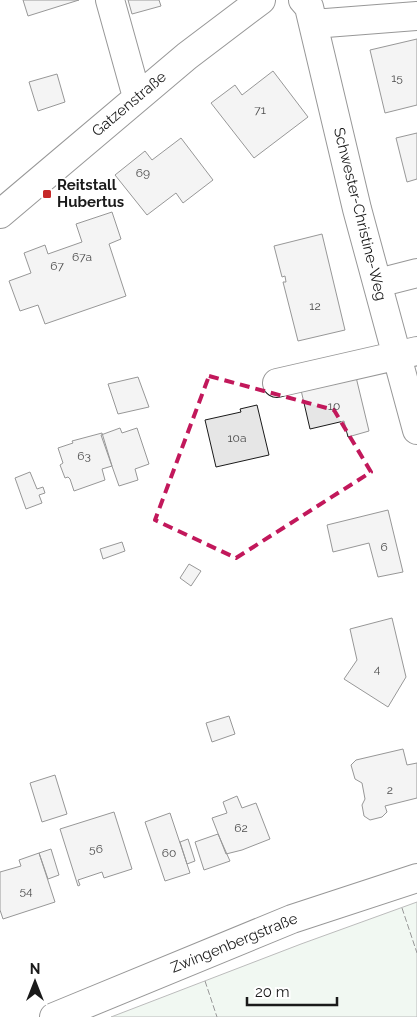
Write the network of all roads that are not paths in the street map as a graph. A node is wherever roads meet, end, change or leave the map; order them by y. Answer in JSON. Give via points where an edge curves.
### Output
{"nodes":[{"id":1,"x":110,"y":0,"type":"edge"},
{"id":2,"x":261,"y":0,"type":"edge"},
{"id":3,"x":308,"y":12,"type":"edge"},
{"id":4,"x":417,"y":16,"type":"edge"},
{"id":5,"x":138,"y":96,"type":"junction"},
{"id":6,"x":0,"y":214,"type":"edge"},
{"id":7,"x":417,"y":273,"type":"edge"},
{"id":8,"x":378,"y":283,"type":"junction"},
{"id":9,"x":407,"y":353,"type":"edge"},
{"id":10,"x":277,"y":383,"type":"dead end"},
{"id":11,"x":417,"y":430,"type":"edge"},
{"id":12,"x":417,"y":878,"type":"edge"},
{"id":13,"x":54,"y":1017,"type":"edge"}],
"edges":[{"from":1,"to":5,"type":"street"},
{"from":2,"to":5,"type":"street","name":"Gatzenstraße"},
{"from":3,"to":4,"type":"street"},
{"from":3,"to":8,"type":"street","name":"Schwester-Christine-Weg"},
{"from":5,"to":6,"type":"street","name":"Gatzenstraße"},
{"from":7,"to":8,"type":"street"},
{"from":8,"to":9,"type":"street","name":"Schwester-Christine-Weg"},
{"from":9,"to":10,"type":"street"},
{"from":9,"to":11,"type":"street","name":"Schwester-Christine-Weg"},
{"from":12,"to":13,"type":"street","name":"Zwingenbergstraße","via":[[292,919]]}]}
